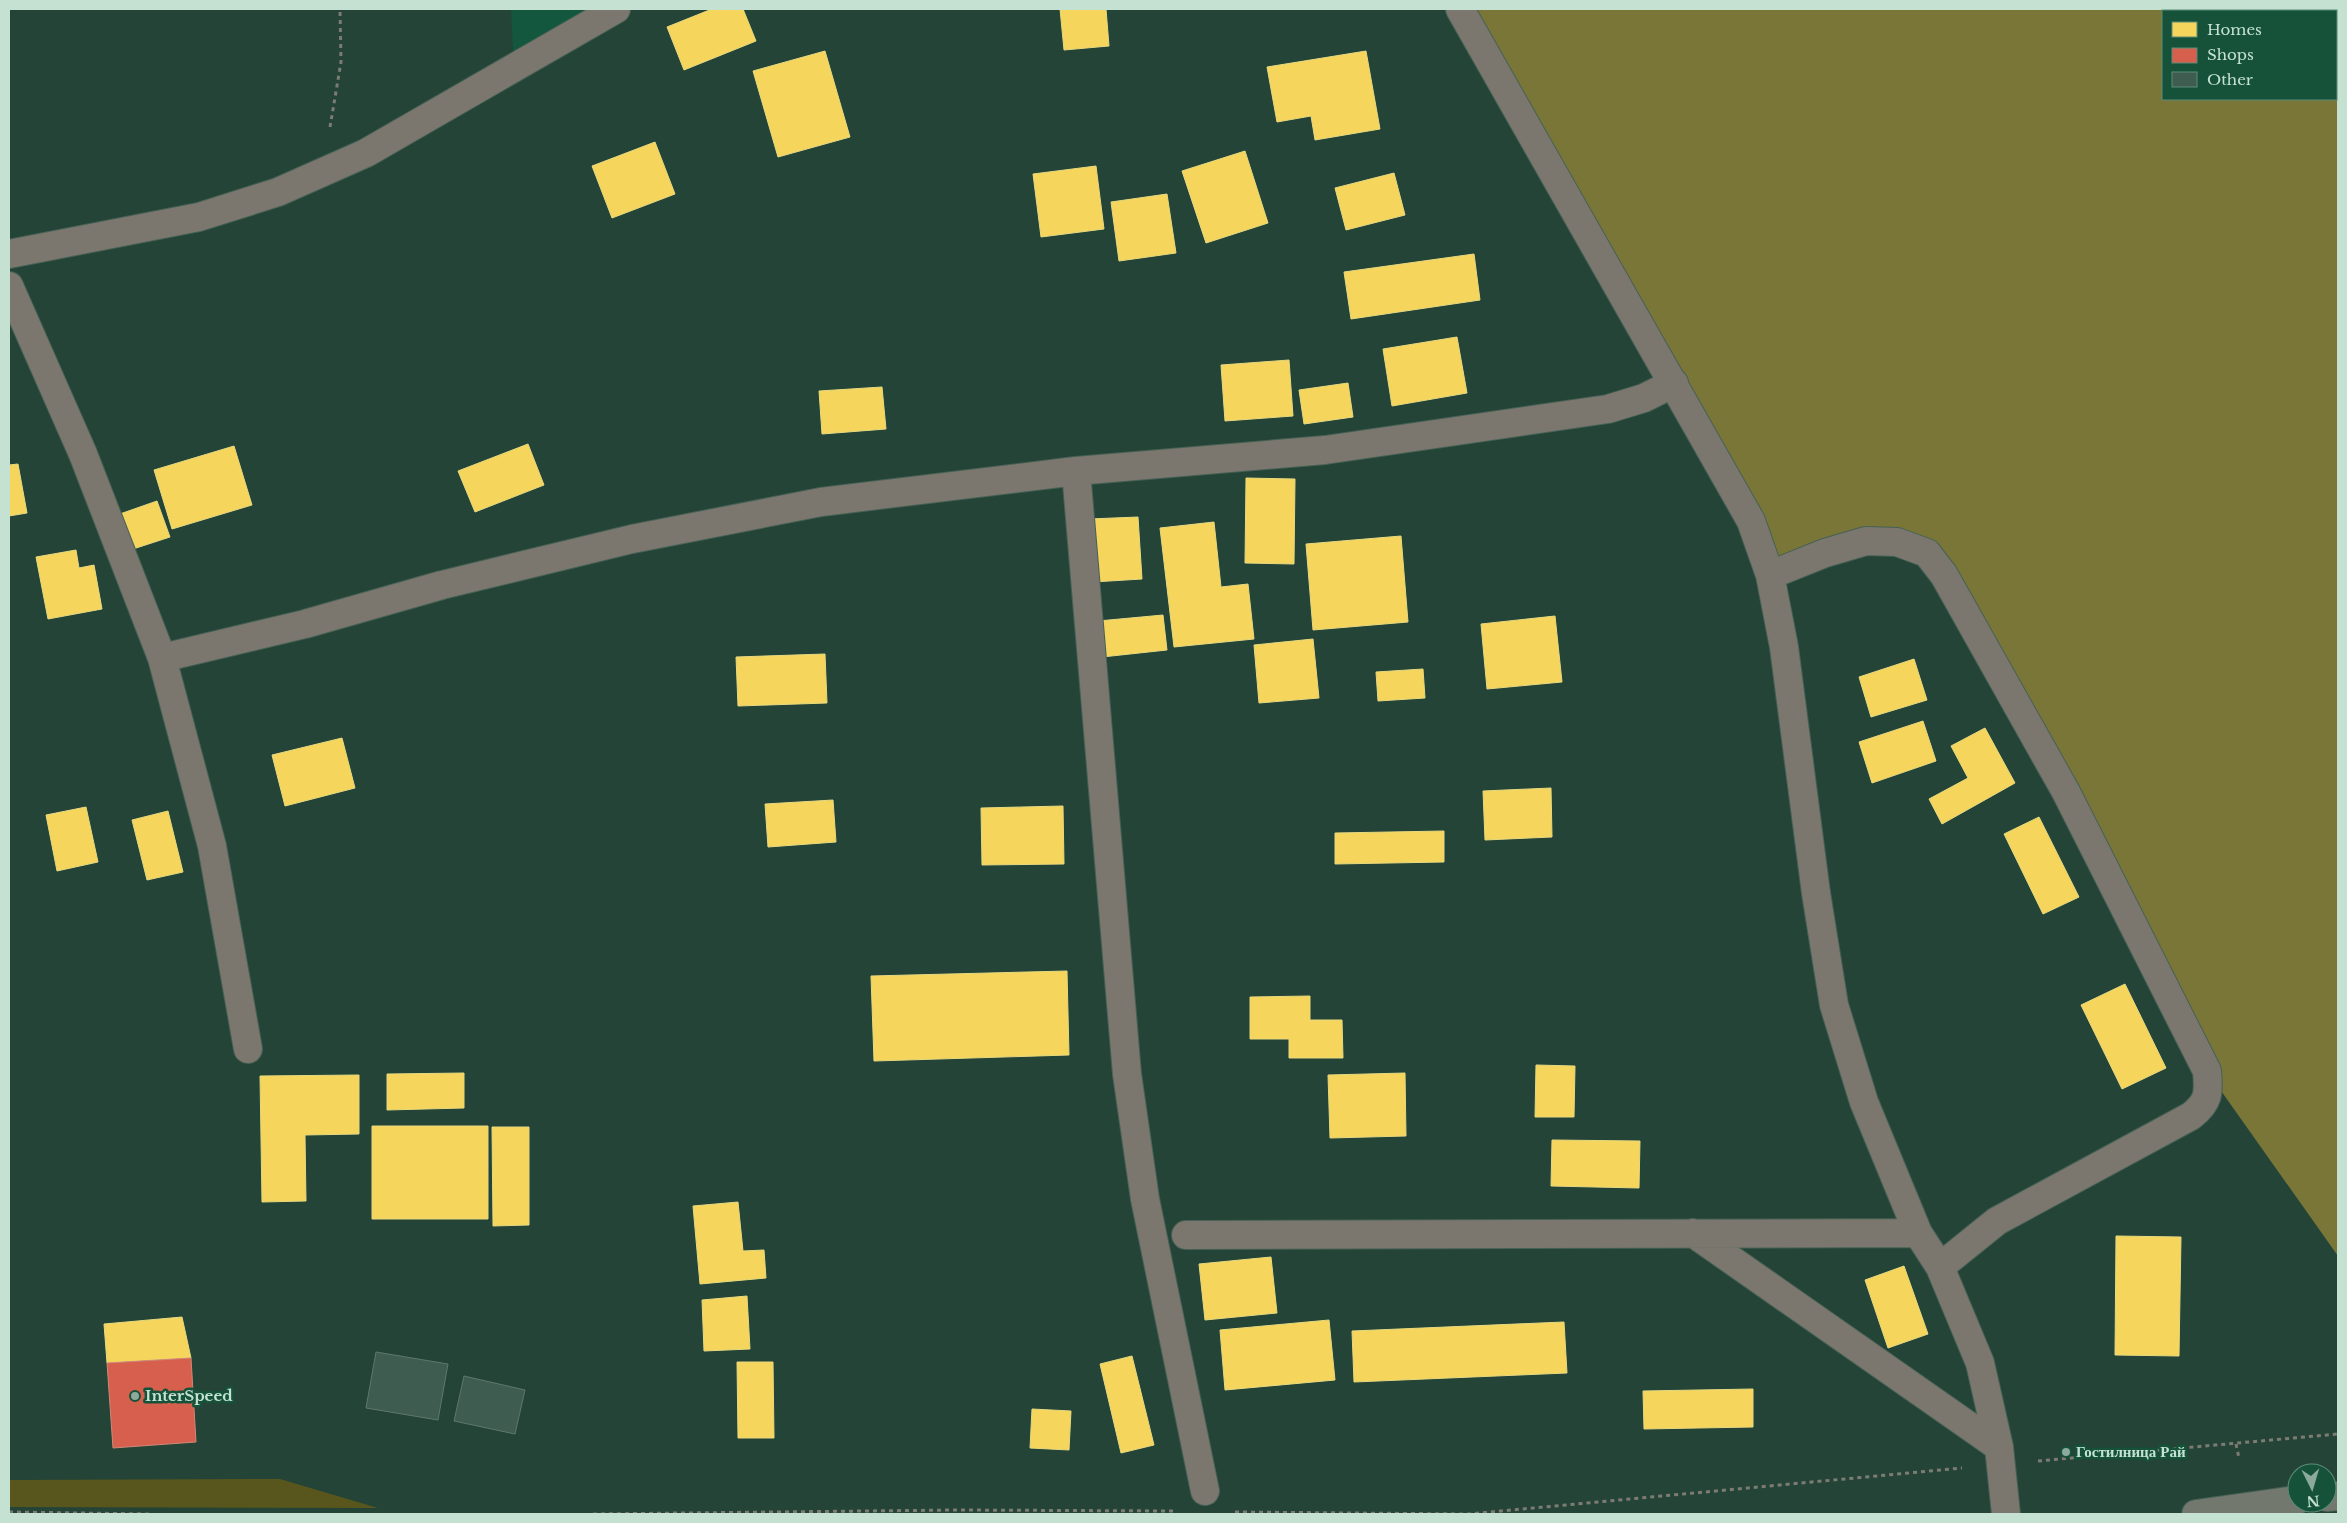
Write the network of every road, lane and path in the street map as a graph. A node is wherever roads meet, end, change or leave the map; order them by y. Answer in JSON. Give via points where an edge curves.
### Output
{"nodes":[{"id":1,"x":340,"y":9,"type":"edge"},
{"id":2,"x":616,"y":9,"type":"edge"},
{"id":3,"x":1460,"y":9,"type":"edge"},
{"id":4,"x":322,"y":173,"type":"junction"},
{"id":5,"x":9,"y":254,"type":"edge"},
{"id":6,"x":9,"y":286,"type":"edge"},
{"id":7,"x":1674,"y":383,"type":"junction"},
{"id":8,"x":1076,"y":471,"type":"junction"},
{"id":9,"x":1770,"y":575,"type":"junction"},
{"id":10,"x":162,"y":658,"type":"junction"},
{"id":11,"x":248,"y":1050,"type":"dead end"},
{"id":12,"x":1693,"y":1233,"type":"junction"},
{"id":13,"x":1918,"y":1233,"type":"junction"},
{"id":14,"x":1186,"y":1235,"type":"dead end"},
{"id":15,"x":1940,"y":1267,"type":"junction"},
{"id":16,"x":2338,"y":1434,"type":"edge"},
{"id":17,"x":2236,"y":1444,"type":"junction"},
{"id":18,"x":2000,"y":1455,"type":"junction"},
{"id":19,"x":2239,"y":1458,"type":"dead end"},
{"id":20,"x":1205,"y":1491,"type":"dead end"},
{"id":21,"x":2287,"y":1501,"type":"edge"},
{"id":22,"x":1180,"y":1511,"type":"dead end"},
{"id":23,"x":9,"y":1512,"type":"edge"},
{"id":24,"x":1228,"y":1512,"type":"dead end"},
{"id":25,"x":151,"y":1514,"type":"edge"},
{"id":26,"x":593,"y":1514,"type":"edge"},
{"id":27,"x":2006,"y":1514,"type":"edge"},
{"id":28,"x":2196,"y":1514,"type":"edge"}],
"edges":[{"from":1,"to":4,"type":"path","via":[[341,62]]},
{"from":2,"to":4,"type":"street","via":[[366,153]]},
{"from":3,"to":7,"type":"street"},
{"from":4,"to":5,"type":"street","via":[[278,192],[199,217]]},
{"from":6,"to":10,"type":"street","via":[[83,454]]},
{"from":7,"to":8,"type":"street","via":[[1644,398],[1608,410],[1325,450]]},
{"from":7,"to":9,"type":"street","via":[[1751,521]]},
{"from":8,"to":10,"type":"street","via":[[821,502],[632,540],[442,585],[305,624]]},
{"from":8,"to":20,"type":"street","via":[[1126,1074],[1145,1199]]},
{"from":9,"to":13,"type":"street","via":[[1784,647],[1834,1005],[1864,1102]]},
{"from":9,"to":15,"type":"street","via":[[1866,541],[1897,542],[1927,553],[1944,575],[2066,792],[2207,1071],[2209,1088],[2204,1106],[2191,1116],[1996,1222]]},
{"from":10,"to":11,"type":"street","via":[[212,846]]},
{"from":12,"to":13,"type":"street"},
{"from":12,"to":14,"type":"street"},
{"from":12,"to":18,"type":"street"},
{"from":13,"to":15,"type":"street"},
{"from":15,"to":18,"type":"street","via":[[1980,1363]]},
{"from":16,"to":17,"type":"path"},
{"from":17,"to":18,"type":"path"},
{"from":17,"to":19,"type":"path"},
{"from":18,"to":24,"type":"path","via":[[1469,1514]]},
{"from":18,"to":27,"type":"street"},
{"from":21,"to":28,"type":"main road"},
{"from":22,"to":26,"type":"path"},
{"from":23,"to":25,"type":"path"}]}
